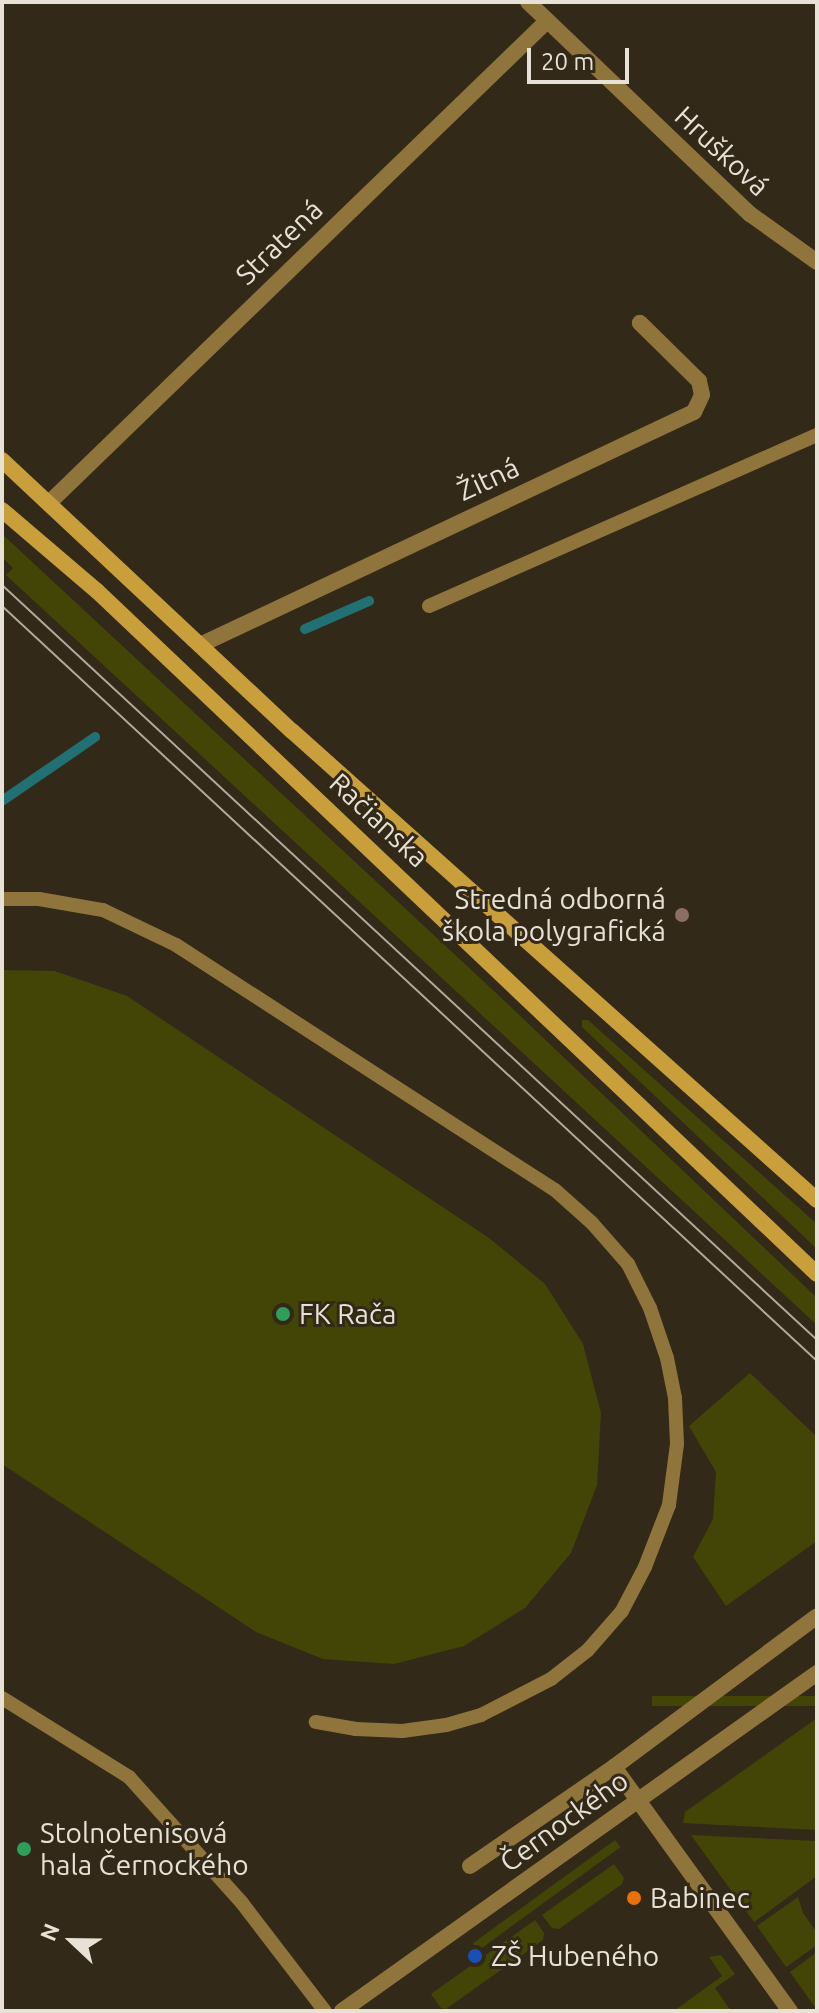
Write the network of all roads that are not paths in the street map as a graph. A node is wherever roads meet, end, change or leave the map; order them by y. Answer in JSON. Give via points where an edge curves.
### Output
{"nodes":[{"id":1,"x":528,"y":2,"type":"edge"},
{"id":2,"x":547,"y":21,"type":"junction"},
{"id":3,"x":817,"y":262,"type":"edge"},
{"id":4,"x":640,"y":323,"type":"dead end"},
{"id":5,"x":817,"y":435,"type":"edge"},
{"id":6,"x":2,"y":460,"type":"edge"},
{"id":7,"x":50,"y":502,"type":"junction"},
{"id":8,"x":2,"y":510,"type":"edge"},
{"id":9,"x":429,"y":606,"type":"dead end"},
{"id":10,"x":200,"y":645,"type":"junction"},
{"id":11,"x":2,"y":899,"type":"edge"},
{"id":12,"x":817,"y":1200,"type":"edge"},
{"id":13,"x":817,"y":1274,"type":"edge"},
{"id":14,"x":817,"y":1616,"type":"edge"},
{"id":15,"x":817,"y":1673,"type":"edge"},
{"id":16,"x":2,"y":1698,"type":"edge"},
{"id":17,"x":316,"y":1722,"type":"dead end"},
{"id":18,"x":614,"y":1767,"type":"junction"},
{"id":19,"x":638,"y":1800,"type":"junction"},
{"id":20,"x":470,"y":1866,"type":"dead end"},
{"id":21,"x":325,"y":2011,"type":"edge"},
{"id":22,"x":342,"y":2011,"type":"edge"},
{"id":23,"x":790,"y":2011,"type":"edge"}],
"edges":[{"from":1,"to":2,"type":"street","name":"Hrušková"},
{"from":2,"to":3,"type":"street","name":"Hrušková","via":[[750,214]]},
{"from":2,"to":7,"type":"street","name":"Stratená"},
{"from":4,"to":10,"type":"street","name":"Žitná","via":[[699,381],[702,395],[694,412]]},
{"from":5,"to":9,"type":"lane"},
{"from":6,"to":7,"type":"main road","name":"Račianska"},
{"from":7,"to":10,"type":"main road","name":"Račianska"},
{"from":8,"to":13,"type":"main road","name":"Račianska","via":[[97,591],[379,855]]},
{"from":10,"to":12,"type":"main road","name":"Račianska"},
{"from":11,"to":17,"type":"lane","via":[[39,899],[103,910],[176,945],[555,1190],[628,1264],[650,1308],[675,1398],[677,1444],[669,1505],[622,1611],[588,1650],[551,1679],[481,1715],[402,1731]]},
{"from":14,"to":18,"type":"street"},
{"from":15,"to":19,"type":"street","name":"Černockého"},
{"from":16,"to":21,"type":"lane","via":[[129,1777],[242,1903]]},
{"from":18,"to":19,"type":"street"},
{"from":18,"to":20,"type":"street"},
{"from":19,"to":22,"type":"street","name":"Černockého"},
{"from":19,"to":23,"type":"street"}]}
